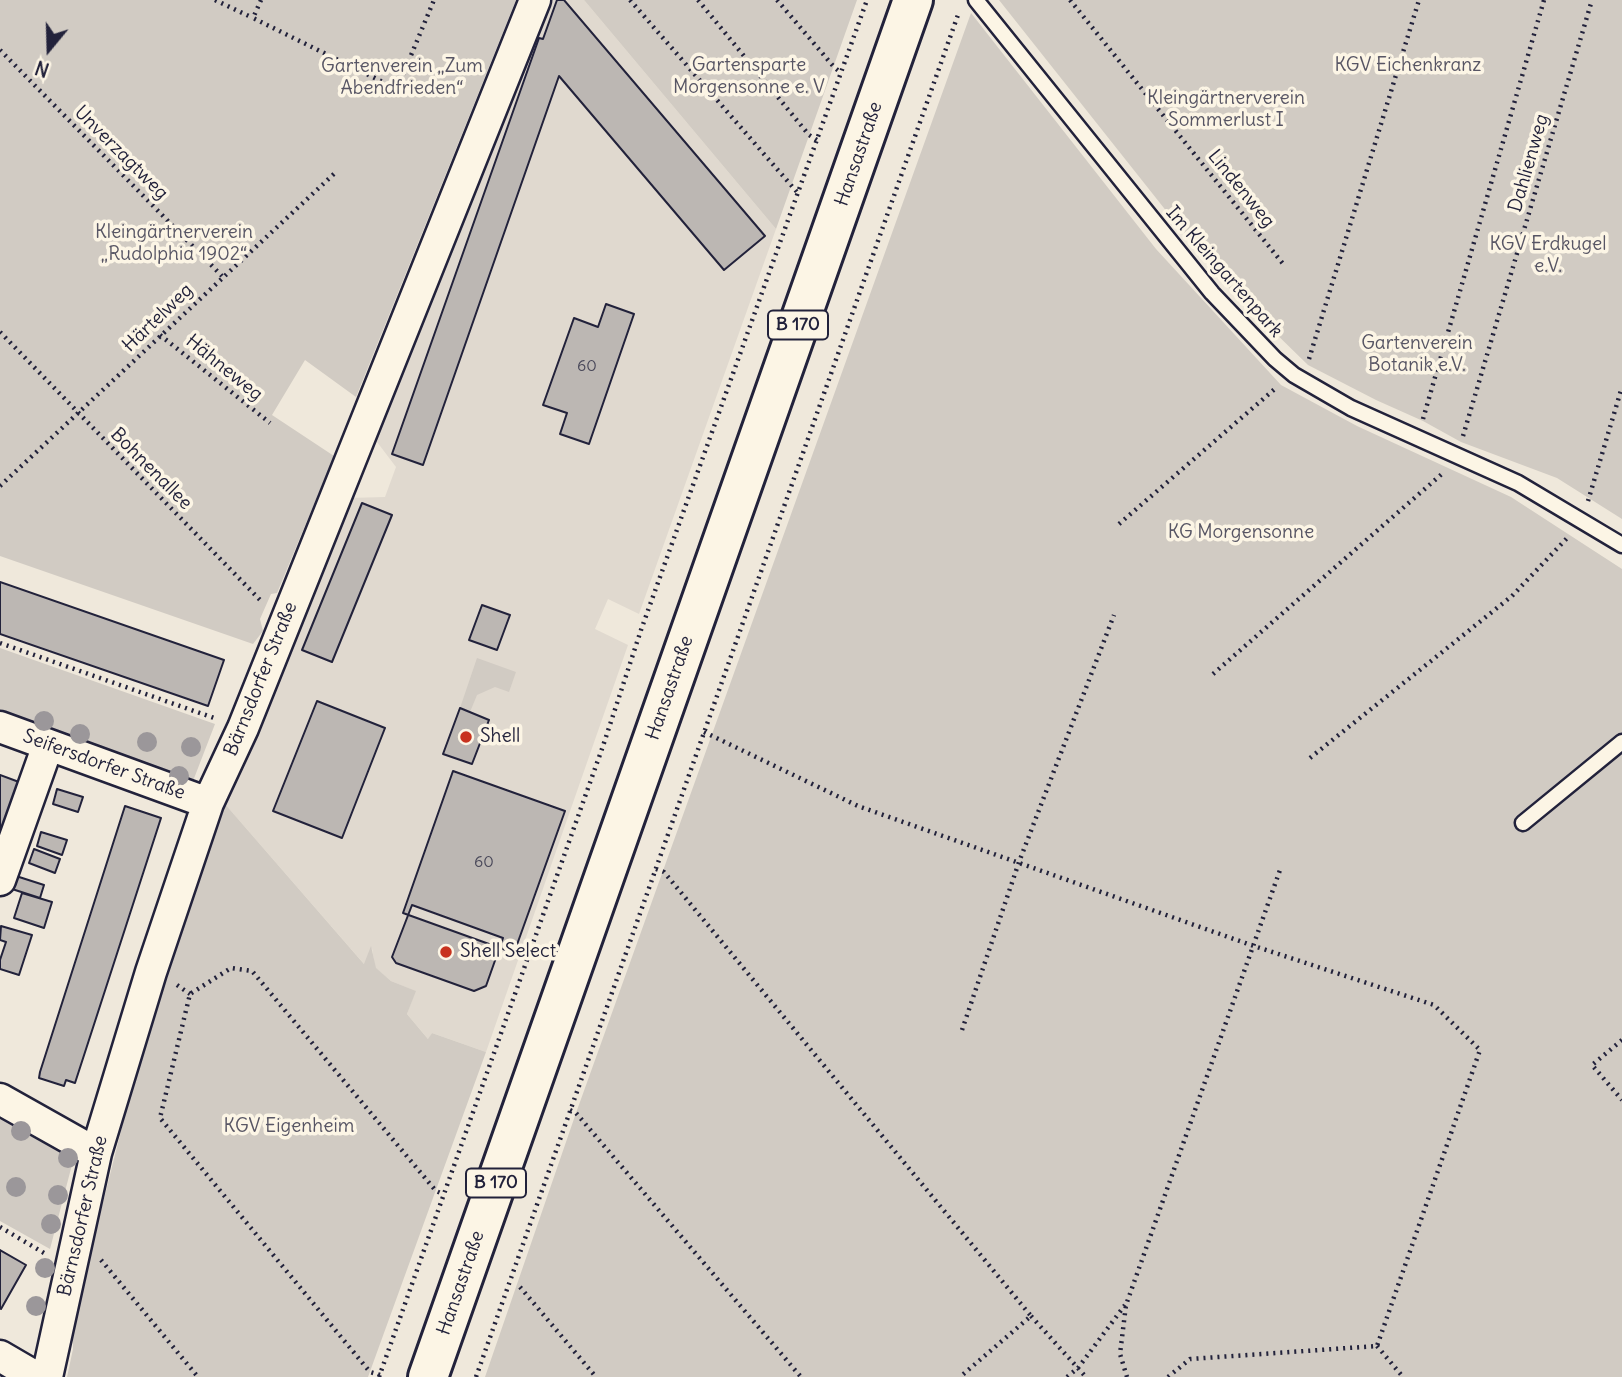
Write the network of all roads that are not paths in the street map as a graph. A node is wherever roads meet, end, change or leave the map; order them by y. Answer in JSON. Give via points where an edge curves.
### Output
{"nodes":[{"id":1,"x":534,"y":0,"type":"edge"},
{"id":2,"x":913,"y":0,"type":"edge"},
{"id":3,"x":976,"y":0,"type":"edge"},
{"id":4,"x":1622,"y":545,"type":"edge"},
{"id":5,"x":0,"y":727,"type":"edge"},
{"id":6,"x":1622,"y":741,"type":"edge"},
{"id":7,"x":48,"y":745,"type":"junction"},
{"id":8,"x":208,"y":803,"type":"junction"},
{"id":9,"x":1523,"y":823,"type":"dead end"},
{"id":10,"x":0,"y":880,"type":"edge"},
{"id":11,"x":0,"y":1099,"type":"edge"},
{"id":12,"x":96,"y":1153,"type":"junction"},
{"id":13,"x":0,"y":1356,"type":"edge"},
{"id":14,"x":36,"y":1377,"type":"edge"},
{"id":15,"x":47,"y":1377,"type":"edge"},
{"id":16,"x":428,"y":1377,"type":"edge"}],
"edges":[{"from":1,"to":8,"type":"street","name":"Bärnsdorfer Straße","via":[[243,728]]},
{"from":2,"to":16,"type":"main road","name":"Hansastraße","number":"B 170"},
{"from":3,"to":4,"type":"lane","name":"Im Kleingartenpark","via":[[1212,293],[1275,359],[1350,408],[1518,483]]},
{"from":5,"to":7,"type":"street","name":"Seifersdorfer Straße"},
{"from":6,"to":9,"type":"lane"},
{"from":7,"to":8,"type":"street","name":"Seifersdorfer Straße"},
{"from":7,"to":10,"type":"street"},
{"from":8,"to":12,"type":"street","name":"Bärnsdorfer Straße"},
{"from":11,"to":12,"type":"street"},
{"from":12,"to":15,"type":"street","name":"Bärnsdorfer Straße"},
{"from":13,"to":14,"type":"street"}]}
